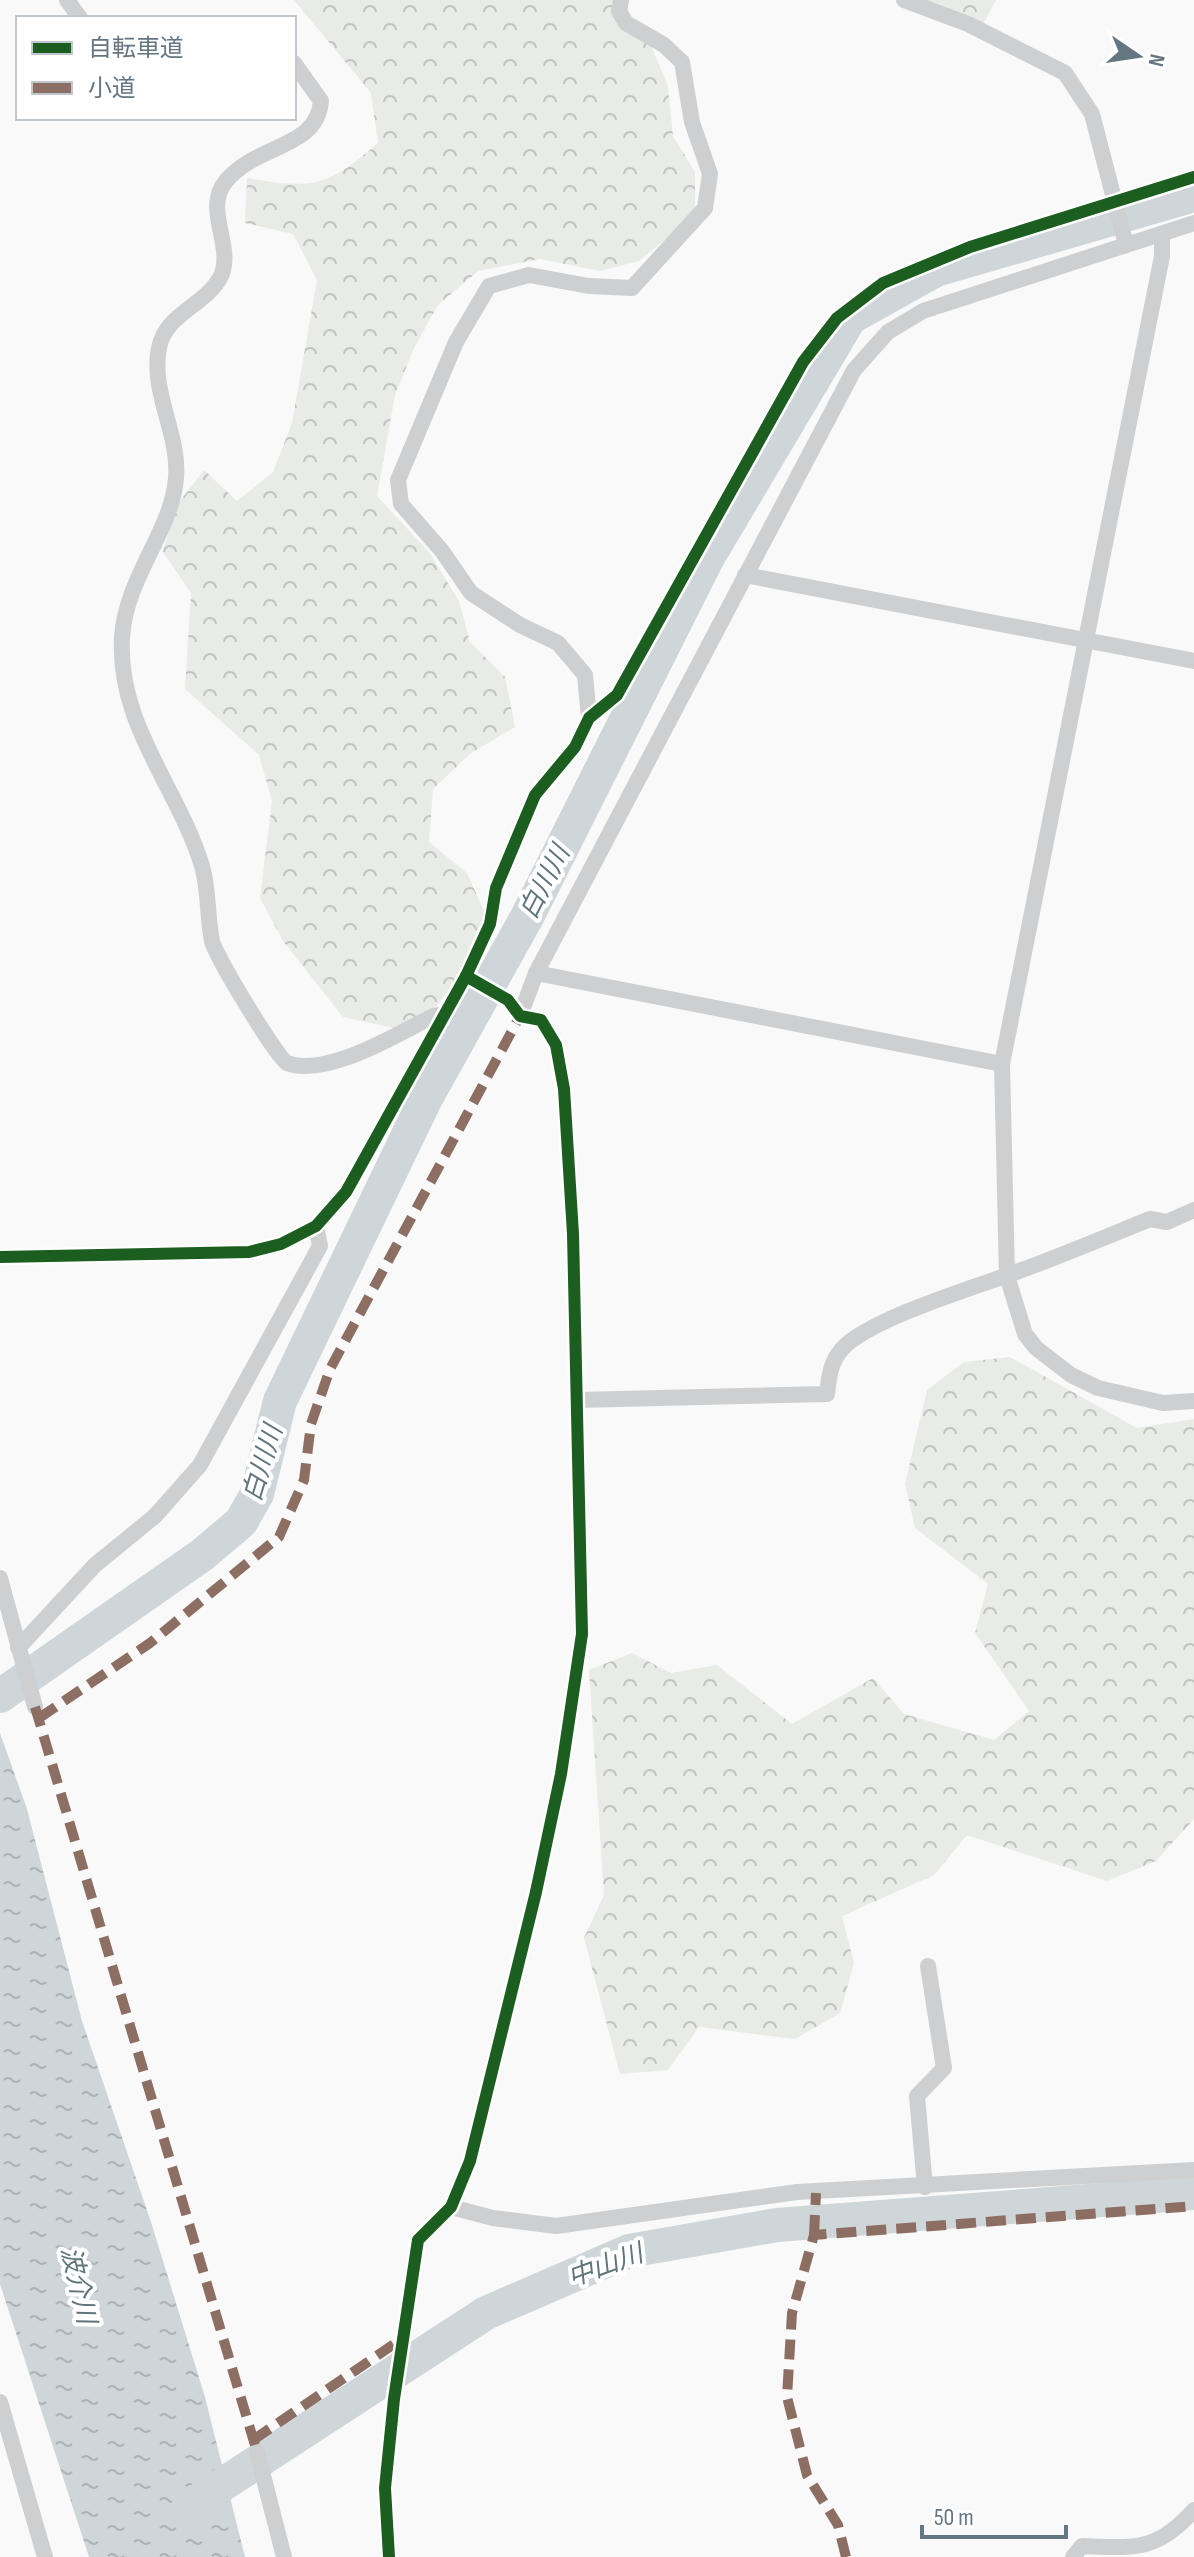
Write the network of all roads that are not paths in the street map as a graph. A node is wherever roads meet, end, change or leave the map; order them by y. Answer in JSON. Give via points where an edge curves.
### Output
{"nodes":[{"id":1,"x":621,"y":0,"type":"edge"},
{"id":2,"x":904,"y":0,"type":"edge"},
{"id":3,"x":296,"y":66,"type":"edge"},
{"id":4,"x":1194,"y":177,"type":"edge"},
{"id":5,"x":1114,"y":199,"type":"junction"},
{"id":6,"x":1194,"y":223,"type":"edge"},
{"id":7,"x":1162,"y":234,"type":"junction"},
{"id":8,"x":1126,"y":245,"type":"junction"},
{"id":9,"x":745,"y":575,"type":"junction"},
{"id":10,"x":1085,"y":641,"type":"junction"},
{"id":11,"x":1194,"y":661,"type":"edge"},
{"id":12,"x":589,"y":718,"type":"junction"},
{"id":13,"x":536,"y":973,"type":"junction"},
{"id":14,"x":472,"y":979,"type":"junction"},
{"id":15,"x":447,"y":1014,"type":"junction"},
{"id":16,"x":520,"y":1016,"type":"junction"},
{"id":17,"x":1002,"y":1064,"type":"junction"},
{"id":18,"x":1194,"y":1210,"type":"edge"},
{"id":19,"x":316,"y":1226,"type":"junction"},
{"id":20,"x":0,"y":1257,"type":"edge"},
{"id":21,"x":1007,"y":1276,"type":"junction"},
{"id":22,"x":577,"y":1400,"type":"junction"},
{"id":23,"x":1194,"y":1401,"type":"edge"},
{"id":24,"x":0,"y":1578,"type":"edge"},
{"id":25,"x":18,"y":1648,"type":"junction"},
{"id":26,"x":35,"y":1707,"type":"dead end"},
{"id":27,"x":928,"y":1966,"type":"dead end"},
{"id":28,"x":1194,"y":2170,"type":"edge"},
{"id":29,"x":925,"y":2187,"type":"junction"},
{"id":30,"x":451,"y":2207,"type":"junction"},
{"id":31,"x":0,"y":2402,"type":"edge"},
{"id":32,"x":257,"y":2452,"type":"dead end"},
{"id":33,"x":1194,"y":2510,"type":"edge"},
{"id":34,"x":45,"y":2557,"type":"edge"},
{"id":35,"x":284,"y":2557,"type":"edge"},
{"id":36,"x":389,"y":2557,"type":"edge"},
{"id":37,"x":1073,"y":2557,"type":"edge"}],
"edges":[{"from":1,"to":12,"type":"street","via":[[619,11],[626,23],[682,62],[692,122],[710,174],[705,208],[632,288],[529,275],[489,286],[456,342],[398,480],[401,504],[471,593],[558,643],[585,675]]},
{"from":2,"to":5,"type":"street","via":[[968,24],[1065,73],[1092,114]]},
{"from":3,"to":15,"type":"street","via":[[321,101],[320,117],[309,133],[255,155],[224,182],[217,204],[225,261],[219,279],[168,325],[159,346],[158,373],[177,473],[174,495],[132,587],[122,634],[122,674],[132,716],[203,868],[212,944],[278,1055],[286,1062],[316,1068]]},
{"from":4,"to":5,"type":"street"},
{"from":5,"to":8,"type":"street"},
{"from":5,"to":12,"type":"street","via":[[970,247],[883,283],[837,318],[803,362],[624,685]]},
{"from":6,"to":7,"type":"street"},
{"from":7,"to":8,"type":"street"},
{"from":7,"to":10,"type":"street","via":[[1162,256]]},
{"from":8,"to":9,"type":"street","via":[[958,298],[888,332],[854,370]]},
{"from":9,"to":10,"type":"street"},
{"from":9,"to":13,"type":"street"},
{"from":10,"to":11,"type":"street"},
{"from":10,"to":17,"type":"street"},
{"from":12,"to":14,"type":"street","via":[[575,747],[535,795],[496,888]]},
{"from":13,"to":16,"type":"street"},
{"from":13,"to":17,"type":"street"},
{"from":14,"to":15,"type":"street"},
{"from":14,"to":16,"type":"street","via":[[508,1000]]},
{"from":15,"to":19,"type":"street","via":[[346,1192]]},
{"from":16,"to":22,"type":"street","via":[[541,1020],[556,1045],[564,1089]]},
{"from":17,"to":21,"type":"street"},
{"from":18,"to":21,"type":"street","via":[[1167,1222],[1150,1219]]},
{"from":19,"to":20,"type":"street","via":[[281,1244],[249,1252]]},
{"from":19,"to":25,"type":"street","via":[[320,1246],[200,1465],[155,1516],[95,1565]]},
{"from":21,"to":22,"type":"street","via":[[957,1291],[861,1335],[830,1367],[827,1394]]},
{"from":21,"to":23,"type":"street","via":[[1025,1334],[1071,1375],[1098,1388],[1163,1403]]},
{"from":22,"to":30,"type":"street","via":[[582,1634],[561,1774],[470,2161]]},
{"from":24,"to":25,"type":"street"},
{"from":25,"to":26,"type":"street"},
{"from":27,"to":29,"type":"street","via":[[944,2068],[917,2096]]},
{"from":28,"to":29,"type":"street"},
{"from":29,"to":30,"type":"street","via":[[797,2192],[556,2226]]},
{"from":30,"to":36,"type":"street","via":[[418,2240],[385,2488]]},
{"from":31,"to":34,"type":"street"},
{"from":32,"to":35,"type":"street"},
{"from":33,"to":37,"type":"street","via":[[1175,2532],[1145,2548],[1082,2546]]}]}
